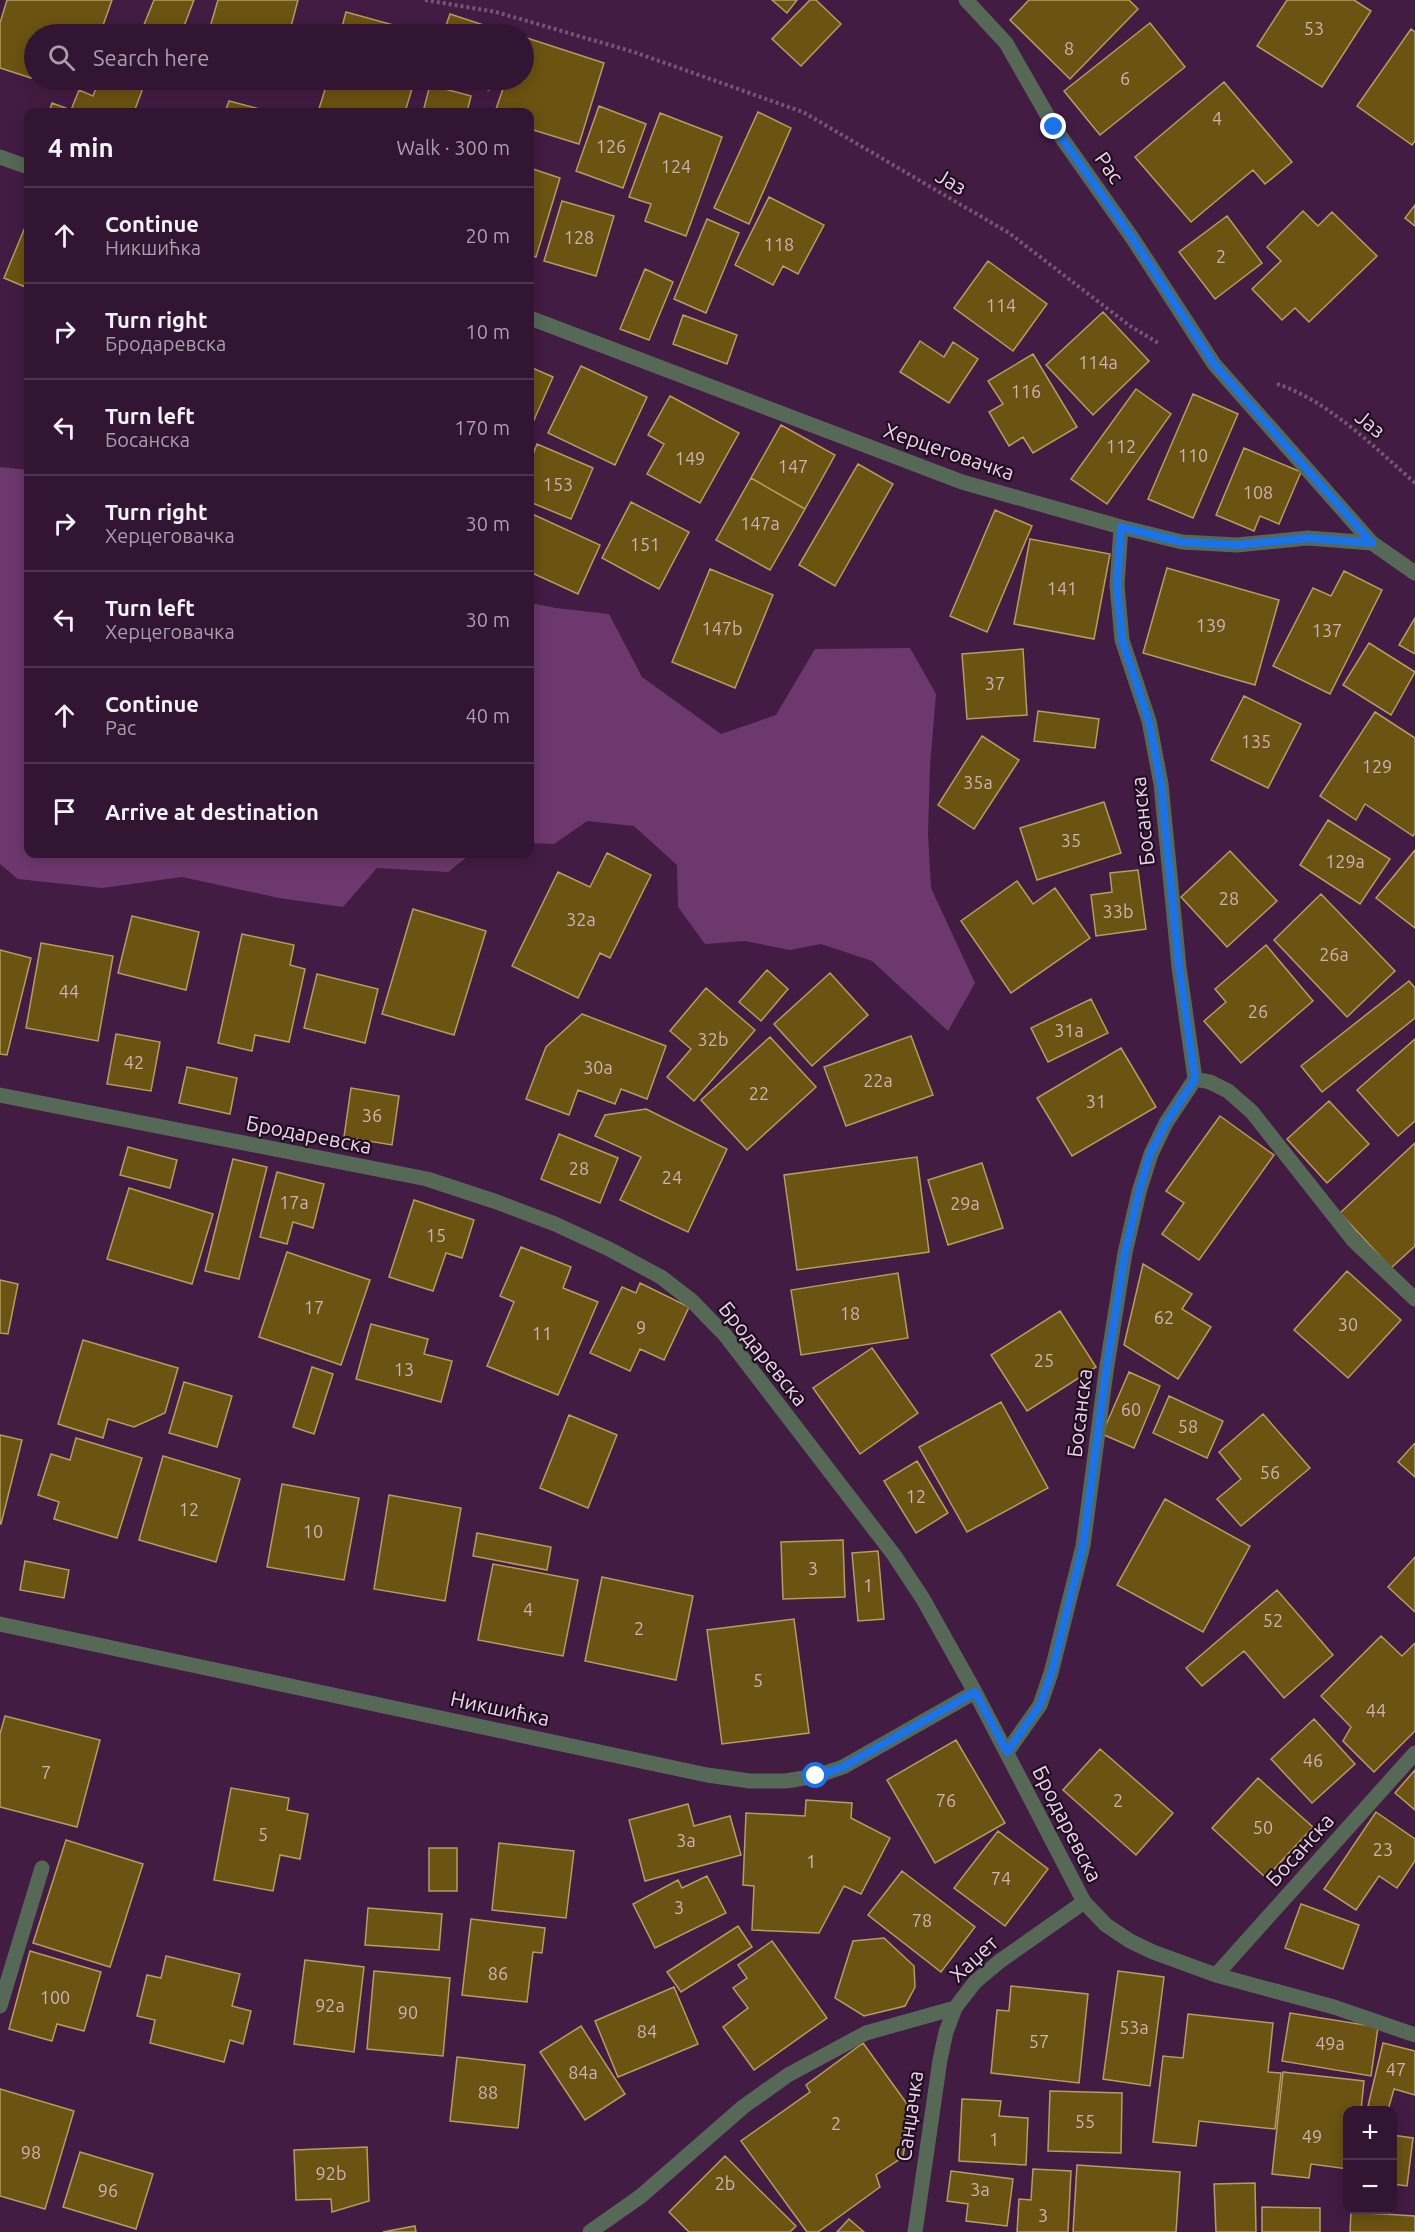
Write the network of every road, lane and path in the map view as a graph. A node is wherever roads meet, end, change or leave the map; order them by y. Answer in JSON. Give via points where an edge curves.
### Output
{"nodes":[{"id":1,"x":425,"y":0,"type":"edge"},
{"id":2,"x":966,"y":0,"type":"edge"},
{"id":3,"x":0,"y":158,"type":"edge"},
{"id":4,"x":24,"y":166,"type":"edge"},
{"id":5,"x":534,"y":320,"type":"edge"},
{"id":6,"x":1163,"y":346,"type":"dead end"},
{"id":7,"x":1275,"y":383,"type":"dead end"},
{"id":8,"x":1415,"y":483,"type":"edge"},
{"id":9,"x":1121,"y":527,"type":"junction"},
{"id":10,"x":1372,"y":543,"type":"junction"},
{"id":11,"x":1415,"y":573,"type":"edge"},
{"id":12,"x":1195,"y":1079,"type":"junction"},
{"id":13,"x":0,"y":1095,"type":"edge"},
{"id":14,"x":1415,"y":1299,"type":"edge"},
{"id":15,"x":0,"y":1624,"type":"edge"},
{"id":16,"x":975,"y":1692,"type":"junction"},
{"id":17,"x":1007,"y":1752,"type":"junction"},
{"id":18,"x":1415,"y":1753,"type":"edge"},
{"id":19,"x":42,"y":1868,"type":"dead end"},
{"id":20,"x":1084,"y":1902,"type":"junction"},
{"id":21,"x":1216,"y":1975,"type":"junction"},
{"id":22,"x":0,"y":2006,"type":"edge"},
{"id":23,"x":955,"y":2008,"type":"junction"},
{"id":24,"x":1415,"y":2035,"type":"edge"},
{"id":25,"x":590,"y":2232,"type":"edge"},
{"id":26,"x":915,"y":2232,"type":"edge"}],
"edges":[{"from":1,"to":6,"type":"path","name":"Јаз","via":[[496,12],[634,52],[803,112],[1009,233],[1130,326]]},
{"from":2,"to":10,"type":"street","name":"Рас","via":[[1006,43],[1054,127],[1214,364]]},
{"from":3,"to":4,"type":"street"},
{"from":5,"to":9,"type":"street","name":"Херцеговачка","via":[[962,482]]},
{"from":7,"to":8,"type":"path","name":"Јаз","via":[[1295,390],[1350,426]]},
{"from":9,"to":10,"type":"street","name":"Херцеговачка","via":[[1182,542],[1237,545],[1308,538]]},
{"from":9,"to":12,"type":"street","name":"Босанска","via":[[1117,585],[1122,640],[1149,722],[1161,784],[1179,967]]},
{"from":10,"to":11,"type":"street"},
{"from":12,"to":14,"type":"street","via":[[1228,1090],[1252,1112],[1354,1241]]},
{"from":12,"to":17,"type":"street","name":"Босанска","via":[[1150,1154],[1139,1192],[1106,1372],[1083,1546],[1040,1705]]},
{"from":13,"to":16,"type":"street","name":"Бродаревска","via":[[427,1179],[555,1224],[661,1276],[725,1335],[894,1555]]},
{"from":15,"to":16,"type":"street","name":"Никшићка","via":[[750,1781],[816,1776],[843,1767]]},
{"from":16,"to":17,"type":"street","name":"Бродаревска"},
{"from":17,"to":20,"type":"street","name":"Бродаревска"},
{"from":18,"to":21,"type":"street","name":"Босанска"},
{"from":19,"to":22,"type":"street"},
{"from":20,"to":21,"type":"street","via":[[1106,1925],[1130,1941]]},
{"from":20,"to":23,"type":"street","name":"Хаџет","via":[[1000,1961],[975,1982]]},
{"from":21,"to":24,"type":"street","via":[[1334,2007]]},
{"from":23,"to":25,"type":"street","name":"Хаџет","via":[[866,2033],[788,2075],[743,2107],[641,2196]]},
{"from":23,"to":26,"type":"street","name":"Санџачка","via":[[940,2060]]}]}
